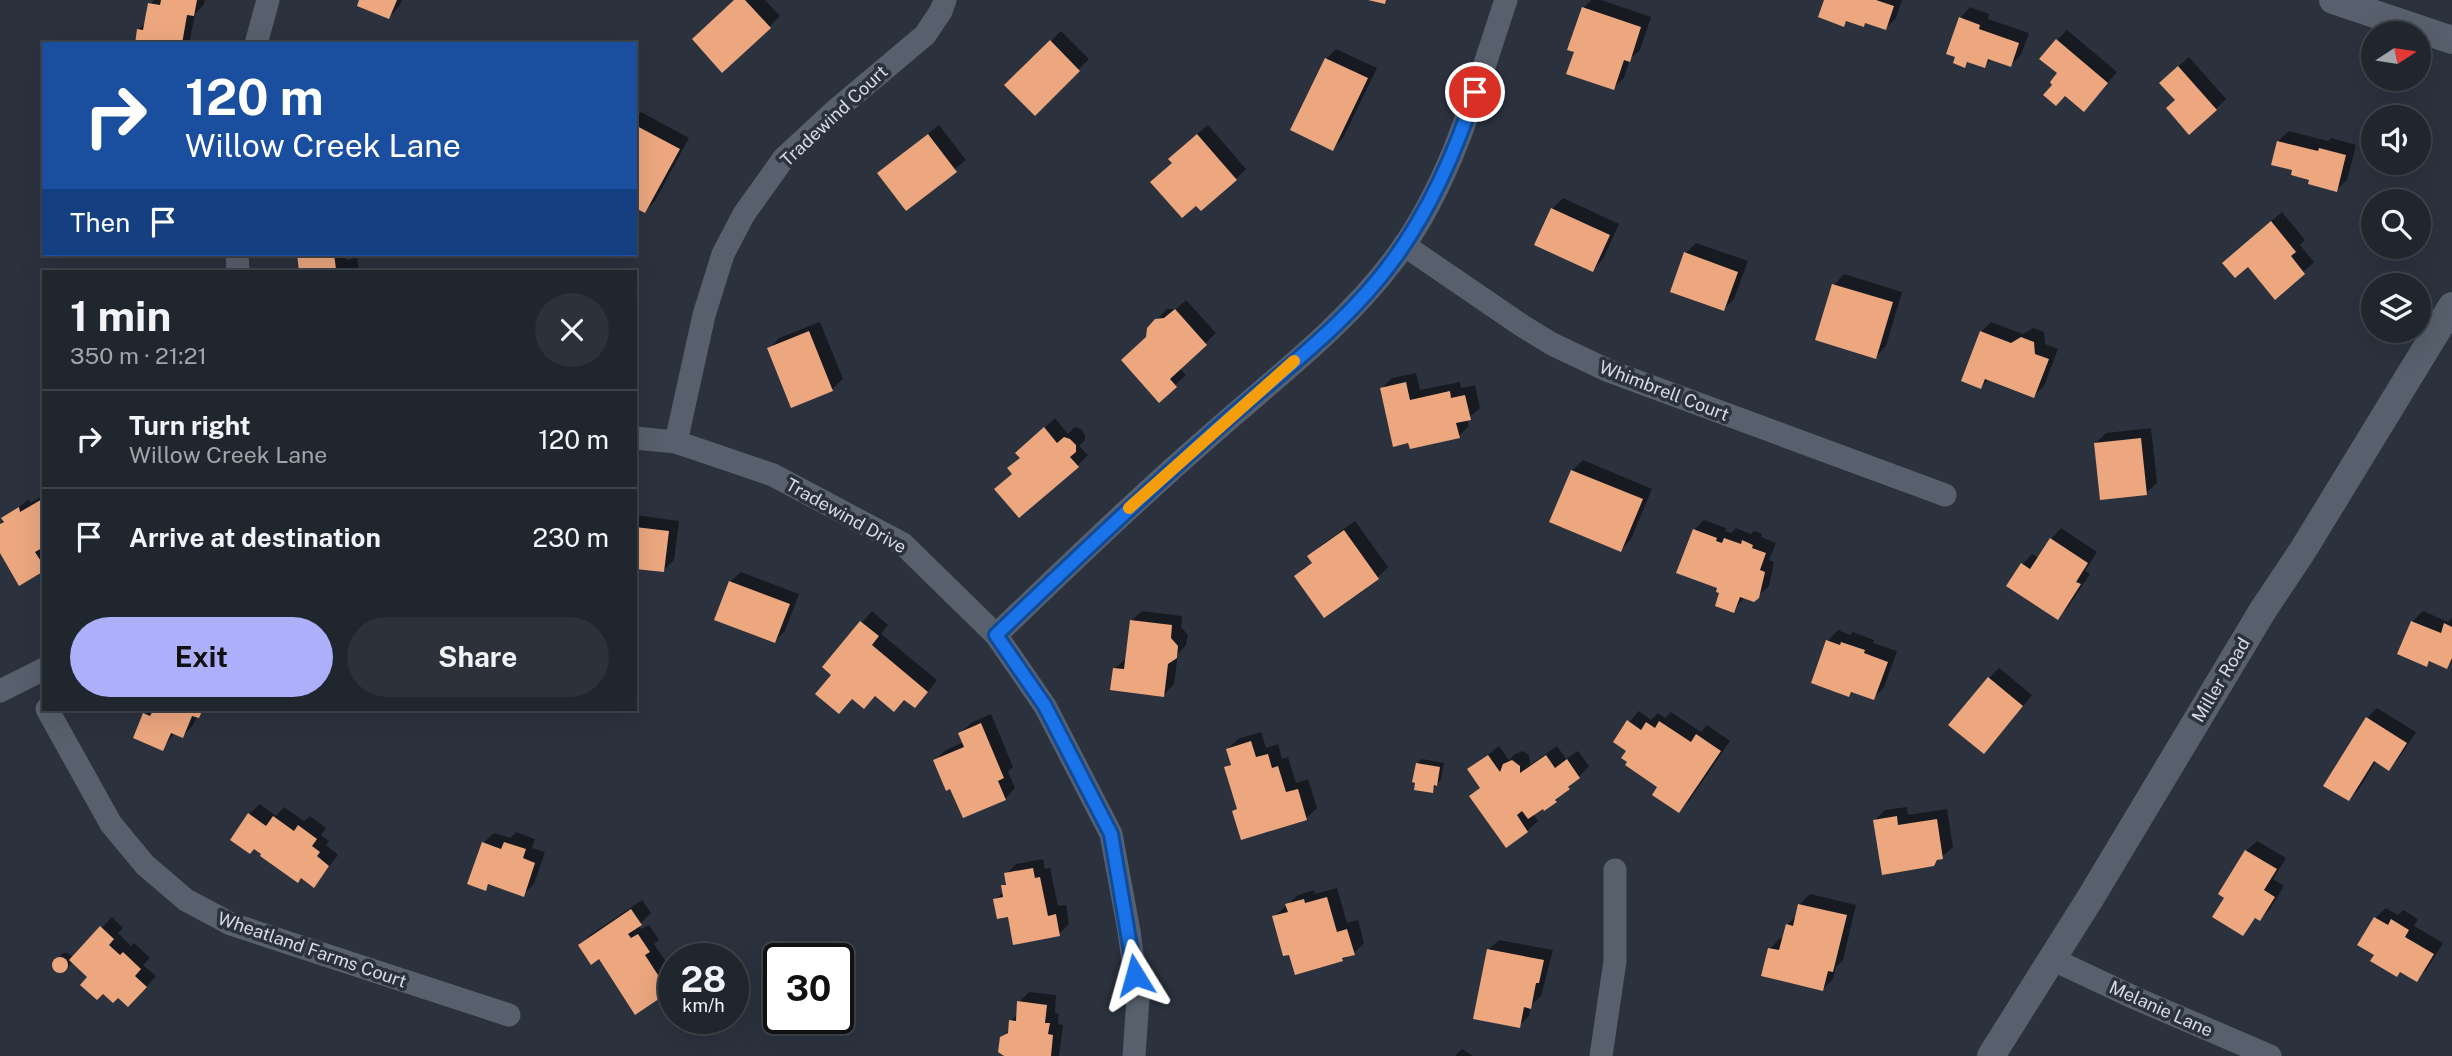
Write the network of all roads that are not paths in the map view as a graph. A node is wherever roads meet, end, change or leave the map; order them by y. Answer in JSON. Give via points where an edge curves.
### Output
{"nodes":[{"id":1,"x":268,"y":0,"type":"edge"},
{"id":2,"x":944,"y":0,"type":"edge"},
{"id":3,"x":1506,"y":0,"type":"edge"},
{"id":4,"x":2333,"y":0,"type":"edge"},
{"id":5,"x":2452,"y":40,"type":"edge"},
{"id":6,"x":257,"y":42,"type":"edge"},
{"id":7,"x":1404,"y":245,"type":"junction"},
{"id":8,"x":2452,"y":306,"type":"edge"},
{"id":9,"x":637,"y":438,"type":"edge"},
{"id":10,"x":676,"y":442,"type":"junction"},
{"id":11,"x":1945,"y":495,"type":"dead end"},
{"id":12,"x":996,"y":635,"type":"junction"},
{"id":13,"x":37,"y":673,"type":"edge"},
{"id":14,"x":0,"y":691,"type":"edge"},
{"id":15,"x":42,"y":695,"type":"edge"},
{"id":16,"x":48,"y":711,"type":"edge"},
{"id":17,"x":1615,"y":870,"type":"dead end"},
{"id":18,"x":2052,"y":959,"type":"junction"},
{"id":19,"x":509,"y":1015,"type":"dead end"},
{"id":20,"x":1134,"y":1056,"type":"edge"},
{"id":21,"x":1601,"y":1056,"type":"edge"},
{"id":22,"x":1992,"y":1056,"type":"edge"},
{"id":23,"x":2270,"y":1056,"type":"edge"}],
"edges":[{"from":1,"to":6,"type":"street"},
{"from":2,"to":10,"type":"street","name":"Tradewind Court","via":[[925,35],[784,158],[744,214],[723,254]]},
{"from":3,"to":7,"type":"street","via":[[1450,162]]},
{"from":4,"to":5,"type":"street"},
{"from":7,"to":11,"type":"street","name":"Whimbrell Court","via":[[1521,325],[1609,371]]},
{"from":7,"to":12,"type":"street","via":[[1356,304],[1144,493]]},
{"from":8,"to":18,"type":"street","name":"Miller Road"},
{"from":9,"to":10,"type":"street","name":"Tradewind Drive"},
{"from":10,"to":12,"type":"street","name":"Tradewind Drive","via":[[773,475],[903,544]]},
{"from":12,"to":20,"type":"street","name":"Tradewind Drive","via":[[1045,706],[1111,834],[1139,998]]},
{"from":13,"to":14,"type":"street"},
{"from":13,"to":15,"type":"street"},
{"from":16,"to":19,"type":"street","name":"Wheatland Farms Court","via":[[111,824],[145,865],[186,900],[231,924]]},
{"from":17,"to":21,"type":"street","via":[[1615,961]]},
{"from":18,"to":22,"type":"street","name":"Miller Road"},
{"from":18,"to":23,"type":"street","name":"Melanie Lane"}]}
